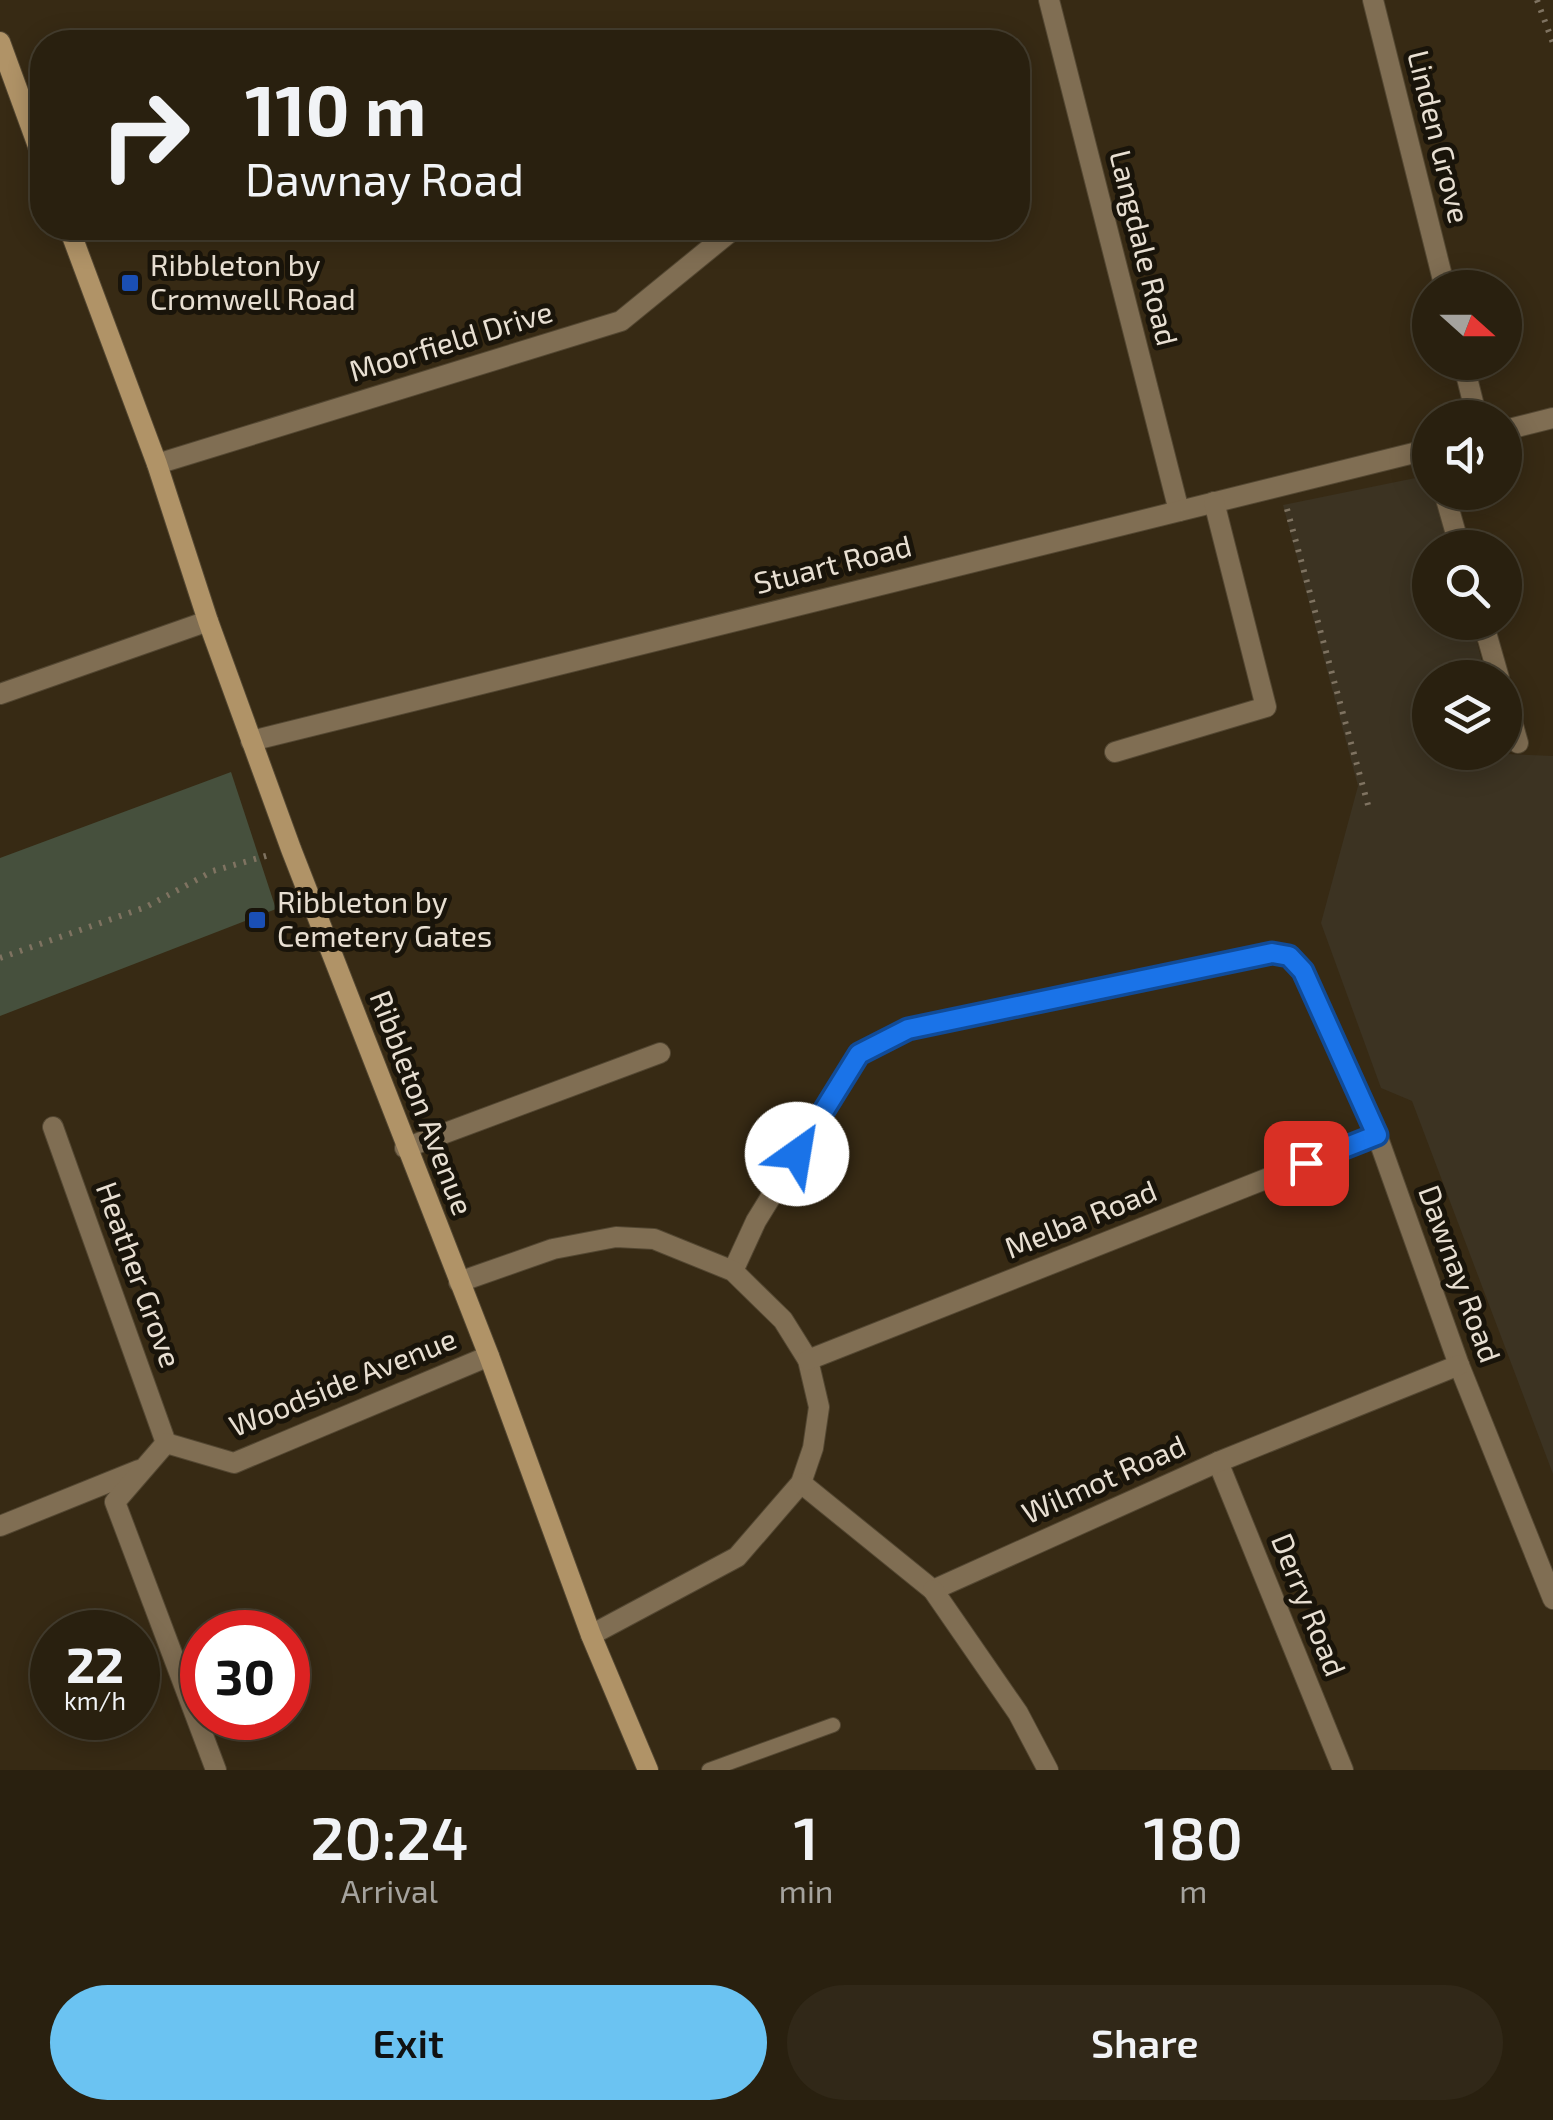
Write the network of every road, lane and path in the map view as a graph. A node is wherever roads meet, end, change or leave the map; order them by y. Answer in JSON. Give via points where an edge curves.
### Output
{"nodes":[{"id":1,"x":1049,"y":0,"type":"edge"},
{"id":2,"x":1373,"y":0,"type":"edge"},
{"id":3,"x":1538,"y":0,"type":"edge"},
{"id":4,"x":0,"y":42,"type":"edge"},
{"id":5,"x":1553,"y":43,"type":"edge"},
{"id":6,"x":30,"y":124,"type":"edge"},
{"id":7,"x":73,"y":240,"type":"edge"},
{"id":8,"x":720,"y":240,"type":"edge"},
{"id":9,"x":1440,"y":270,"type":"edge"},
{"id":10,"x":1553,"y":418,"type":"edge"},
{"id":11,"x":1522,"y":426,"type":"edge"},
{"id":12,"x":1412,"y":452,"type":"edge"},
{"id":13,"x":157,"y":464,"type":"junction"},
{"id":14,"x":1280,"y":484,"type":"junction"},
{"id":15,"x":1214,"y":502,"type":"junction"},
{"id":16,"x":1179,"y":511,"type":"junction"},
{"id":17,"x":208,"y":621,"type":"junction"},
{"id":18,"x":0,"y":694,"type":"edge"},
{"id":19,"x":251,"y":741,"type":"junction"},
{"id":20,"x":1115,"y":752,"type":"dead end"},
{"id":21,"x":1368,"y":806,"type":"dead end"},
{"id":22,"x":291,"y":849,"type":"junction"},
{"id":23,"x":0,"y":958,"type":"edge"},
{"id":24,"x":660,"y":1054,"type":"dead end"},
{"id":25,"x":54,"y":1128,"type":"dead end"},
{"id":26,"x":1377,"y":1135,"type":"junction"},
{"id":27,"x":405,"y":1148,"type":"junction"},
{"id":28,"x":733,"y":1271,"type":"junction"},
{"id":29,"x":459,"y":1282,"type":"junction"},
{"id":30,"x":489,"y":1356,"type":"junction"},
{"id":31,"x":808,"y":1360,"type":"junction"},
{"id":32,"x":1459,"y":1364,"type":"junction"},
{"id":33,"x":166,"y":1443,"type":"junction"},
{"id":34,"x":1218,"y":1462,"type":"junction"},
{"id":35,"x":145,"y":1467,"type":"junction"},
{"id":36,"x":802,"y":1483,"type":"junction"},
{"id":37,"x":0,"y":1526,"type":"edge"},
{"id":38,"x":934,"y":1590,"type":"junction"},
{"id":39,"x":1553,"y":1599,"type":"edge"},
{"id":40,"x":591,"y":1635,"type":"junction"},
{"id":41,"x":832,"y":1724,"type":"dead end"},
{"id":42,"x":216,"y":1770,"type":"edge"},
{"id":43,"x":648,"y":1770,"type":"edge"},
{"id":44,"x":709,"y":1770,"type":"edge"},
{"id":45,"x":1048,"y":1770,"type":"edge"},
{"id":46,"x":1343,"y":1770,"type":"edge"}],
"edges":[{"from":1,"to":16,"type":"street","name":"Langdale Road"},
{"from":2,"to":9,"type":"street","name":"Linden Grove"},
{"from":3,"to":5,"type":"path"},
{"from":4,"to":6,"type":"main road"},
{"from":7,"to":13,"type":"main road","name":"Ribbleton Avenue"},
{"from":8,"to":13,"type":"street","name":"Moorfield Drive","via":[[621,321]]},
{"from":10,"to":11,"type":"street"},
{"from":12,"to":14,"type":"street","name":"Stuart Road"},
{"from":13,"to":17,"type":"main road","name":"Ribbleton Avenue"},
{"from":14,"to":15,"type":"street","name":"Stuart Road"},
{"from":14,"to":21,"type":"path"},
{"from":15,"to":16,"type":"street","name":"Stuart Road"},
{"from":15,"to":20,"type":"street","via":[[1266,707]]},
{"from":16,"to":19,"type":"street","name":"Stuart Road"},
{"from":17,"to":18,"type":"street"},
{"from":17,"to":19,"type":"main road","name":"Ribbleton Avenue"},
{"from":19,"to":22,"type":"main road","name":"Ribbleton Avenue"},
{"from":22,"to":23,"type":"path","via":[[213,871],[146,907]]},
{"from":22,"to":27,"type":"main road","name":"Ribbleton Avenue"},
{"from":24,"to":27,"type":"street"},
{"from":25,"to":33,"type":"street","name":"Heather Grove"},
{"from":26,"to":28,"type":"street","name":"Dawnay Road","via":[[1303,971],[1289,956],[1272,953],[908,1029],[859,1054],[756,1221]]},
{"from":26,"to":31,"type":"street","name":"Melba Road"},
{"from":26,"to":32,"type":"street","name":"Dawnay Road"},
{"from":27,"to":29,"type":"main road","name":"Ribbleton Avenue"},
{"from":28,"to":29,"type":"street","via":[[654,1240],[616,1238],[553,1249]]},
{"from":28,"to":31,"type":"street","via":[[783,1320]]},
{"from":29,"to":30,"type":"main road","name":"Ribbleton Avenue"},
{"from":30,"to":33,"type":"street","name":"Woodside Avenue","via":[[234,1463]]},
{"from":30,"to":40,"type":"main road","name":"Ribbleton Avenue"},
{"from":31,"to":36,"type":"street","via":[[819,1407]]},
{"from":32,"to":34,"type":"street","name":"Wilmot Road"},
{"from":32,"to":39,"type":"street","name":"Dawnay Road"},
{"from":33,"to":35,"type":"street"},
{"from":34,"to":38,"type":"street","name":"Wilmot Road"},
{"from":34,"to":46,"type":"street","name":"Derry Road"},
{"from":35,"to":37,"type":"street"},
{"from":35,"to":42,"type":"street","via":[[115,1502]]},
{"from":36,"to":38,"type":"street"},
{"from":36,"to":40,"type":"street","via":[[736,1557]]},
{"from":38,"to":45,"type":"street","via":[[1018,1713]]},
{"from":40,"to":43,"type":"main road","name":"Ribbleton Avenue"},
{"from":41,"to":44,"type":"lane"}]}
